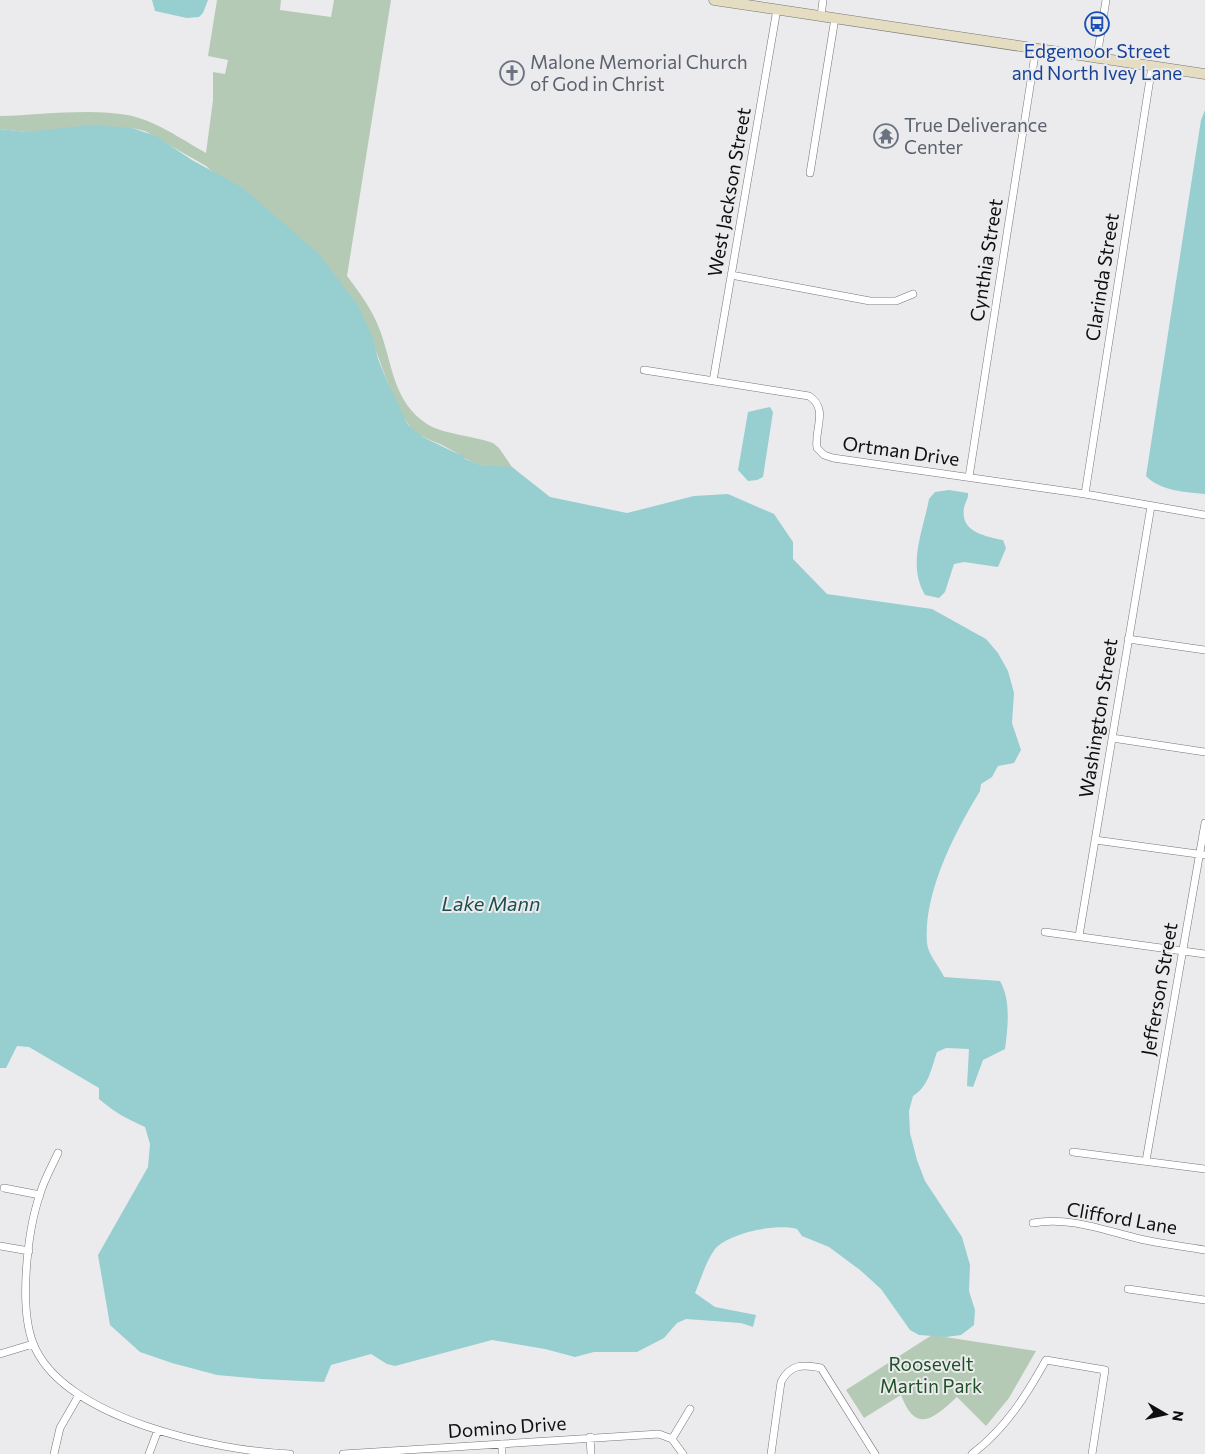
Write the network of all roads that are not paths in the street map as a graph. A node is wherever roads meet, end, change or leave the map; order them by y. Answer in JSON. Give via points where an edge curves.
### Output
{"nodes":[{"id":1,"x":714,"y":0,"type":"edge"},
{"id":2,"x":823,"y":0,"type":"edge"},
{"id":3,"x":1106,"y":0,"type":"edge"},
{"id":4,"x":727,"y":1,"type":"edge"},
{"id":5,"x":776,"y":9,"type":"junction"},
{"id":6,"x":821,"y":16,"type":"junction"},
{"id":7,"x":835,"y":18,"type":"junction"},
{"id":8,"x":1036,"y":48,"type":"junction"},
{"id":9,"x":1097,"y":57,"type":"junction"},
{"id":10,"x":1152,"y":66,"type":"junction"},
{"id":11,"x":1205,"y":74,"type":"edge"},
{"id":12,"x":810,"y":173,"type":"dead end"},
{"id":13,"x":731,"y":275,"type":"junction"},
{"id":14,"x":913,"y":294,"type":"dead end"},
{"id":15,"x":644,"y":370,"type":"dead end"},
{"id":16,"x":713,"y":381,"type":"junction"},
{"id":17,"x":969,"y":477,"type":"junction"},
{"id":18,"x":1084,"y":494,"type":"junction"},
{"id":19,"x":1151,"y":506,"type":"junction"},
{"id":20,"x":1205,"y":515,"type":"edge"},
{"id":21,"x":1128,"y":639,"type":"junction"},
{"id":22,"x":1205,"y":650,"type":"edge"},
{"id":23,"x":1112,"y":738,"type":"junction"},
{"id":24,"x":1205,"y":752,"type":"edge"},
{"id":25,"x":1205,"y":823,"type":"edge"},
{"id":26,"x":1095,"y":840,"type":"junction"},
{"id":27,"x":1202,"y":854,"type":"edge"},
{"id":28,"x":1045,"y":932,"type":"dead end"},
{"id":29,"x":1079,"y":936,"type":"junction"},
{"id":30,"x":1184,"y":951,"type":"junction"},
{"id":31,"x":1205,"y":954,"type":"edge"},
{"id":32,"x":1073,"y":1152,"type":"dead end"},
{"id":33,"x":58,"y":1153,"type":"dead end"},
{"id":34,"x":1146,"y":1161,"type":"junction"},
{"id":35,"x":1205,"y":1169,"type":"edge"},
{"id":36,"x":4,"y":1188,"type":"dead end"},
{"id":37,"x":40,"y":1195,"type":"junction"},
{"id":38,"x":1033,"y":1223,"type":"dead end"},
{"id":39,"x":0,"y":1246,"type":"edge"},
{"id":40,"x":1205,"y":1250,"type":"edge"},
{"id":41,"x":29,"y":1251,"type":"junction"},
{"id":42,"x":1128,"y":1289,"type":"dead end"},
{"id":43,"x":1205,"y":1300,"type":"edge"},
{"id":44,"x":33,"y":1344,"type":"junction"},
{"id":45,"x":0,"y":1354,"type":"edge"},
{"id":46,"x":78,"y":1395,"type":"junction"},
{"id":47,"x":690,"y":1409,"type":"dead end"},
{"id":48,"x":158,"y":1430,"type":"junction"},
{"id":49,"x":590,"y":1438,"type":"junction"},
{"id":50,"x":672,"y":1439,"type":"junction"},
{"id":51,"x":502,"y":1444,"type":"junction"},
{"id":52,"x":412,"y":1451,"type":"edge"},
{"id":53,"x":237,"y":1452,"type":"edge"},
{"id":54,"x":54,"y":1454,"type":"edge"},
{"id":55,"x":149,"y":1454,"type":"edge"},
{"id":56,"x":290,"y":1454,"type":"edge"},
{"id":57,"x":342,"y":1454,"type":"edge"},
{"id":58,"x":502,"y":1454,"type":"edge"},
{"id":59,"x":591,"y":1454,"type":"edge"},
{"id":60,"x":683,"y":1454,"type":"edge"},
{"id":61,"x":771,"y":1454,"type":"edge"},
{"id":62,"x":875,"y":1454,"type":"edge"},
{"id":63,"x":972,"y":1454,"type":"edge"},
{"id":64,"x":1092,"y":1454,"type":"edge"}],
"edges":[{"from":1,"to":4,"type":"street"},
{"from":2,"to":6,"type":"street"},
{"from":3,"to":9,"type":"street"},
{"from":4,"to":5,"type":"street"},
{"from":5,"to":6,"type":"street"},
{"from":5,"to":13,"type":"street","name":"West Jackson Street"},
{"from":6,"to":7,"type":"street"},
{"from":7,"to":8,"type":"street"},
{"from":7,"to":12,"type":"street"},
{"from":8,"to":9,"type":"street"},
{"from":8,"to":17,"type":"street","name":"Cynthia Street"},
{"from":9,"to":10,"type":"street"},
{"from":10,"to":11,"type":"street"},
{"from":10,"to":18,"type":"street","name":"Clarinda Street"},
{"from":13,"to":14,"type":"street","via":[[870,301],[896,301]]},
{"from":13,"to":16,"type":"street","name":"West Jackson Street"},
{"from":15,"to":16,"type":"street","name":"Ortman Drive"},
{"from":16,"to":17,"type":"street","name":"Ortman Drive","via":[[810,396],[816,400],[820,414],[816,441],[817,448],[824,455]]},
{"from":17,"to":18,"type":"street","name":"Ortman Drive"},
{"from":18,"to":19,"type":"street","name":"Ortman Drive"},
{"from":19,"to":20,"type":"street","name":"Ortman Drive"},
{"from":19,"to":21,"type":"street","name":"Washington Street"},
{"from":21,"to":22,"type":"street"},
{"from":21,"to":23,"type":"street","name":"Washington Street"},
{"from":23,"to":24,"type":"street"},
{"from":23,"to":26,"type":"street","name":"Washington Street"},
{"from":25,"to":27,"type":"street","name":"Jefferson Street"},
{"from":26,"to":27,"type":"street"},
{"from":26,"to":29,"type":"street","name":"Washington Street"},
{"from":27,"to":30,"type":"street","name":"Jefferson Street"},
{"from":28,"to":29,"type":"street"},
{"from":29,"to":30,"type":"street"},
{"from":30,"to":31,"type":"street"},
{"from":30,"to":34,"type":"street","name":"Jefferson Street"},
{"from":32,"to":34,"type":"street"},
{"from":33,"to":37,"type":"street"},
{"from":34,"to":35,"type":"street"},
{"from":36,"to":37,"type":"street"},
{"from":37,"to":41,"type":"street"},
{"from":38,"to":40,"type":"street","name":"Clifford Lane","via":[[1094,1226],[1148,1241]]},
{"from":39,"to":41,"type":"street"},
{"from":41,"to":44,"type":"street","via":[[24,1300]]},
{"from":42,"to":43,"type":"street"},
{"from":44,"to":45,"type":"street"},
{"from":44,"to":46,"type":"street","via":[[52,1372]]},
{"from":46,"to":48,"type":"street"},
{"from":46,"to":54,"type":"street","via":[[60,1428]]},
{"from":47,"to":50,"type":"street"},
{"from":48,"to":53,"type":"street"},
{"from":48,"to":55,"type":"street"},
{"from":49,"to":50,"type":"street","name":"Domino Drive","via":[[659,1434]]},
{"from":49,"to":51,"type":"street","name":"Domino Drive"},
{"from":49,"to":59,"type":"street"},
{"from":50,"to":60,"type":"street"},
{"from":51,"to":52,"type":"street","name":"Domino Drive"},
{"from":51,"to":58,"type":"street"},
{"from":52,"to":57,"type":"street","name":"Domino Drive"},
{"from":53,"to":56,"type":"street"},
{"from":61,"to":62,"type":"street","via":[[781,1382],[793,1367],[807,1365],[821,1368]]},
{"from":63,"to":64,"type":"street","via":[[988,1442],[1018,1407],[1046,1360],[1105,1370]]}]}
